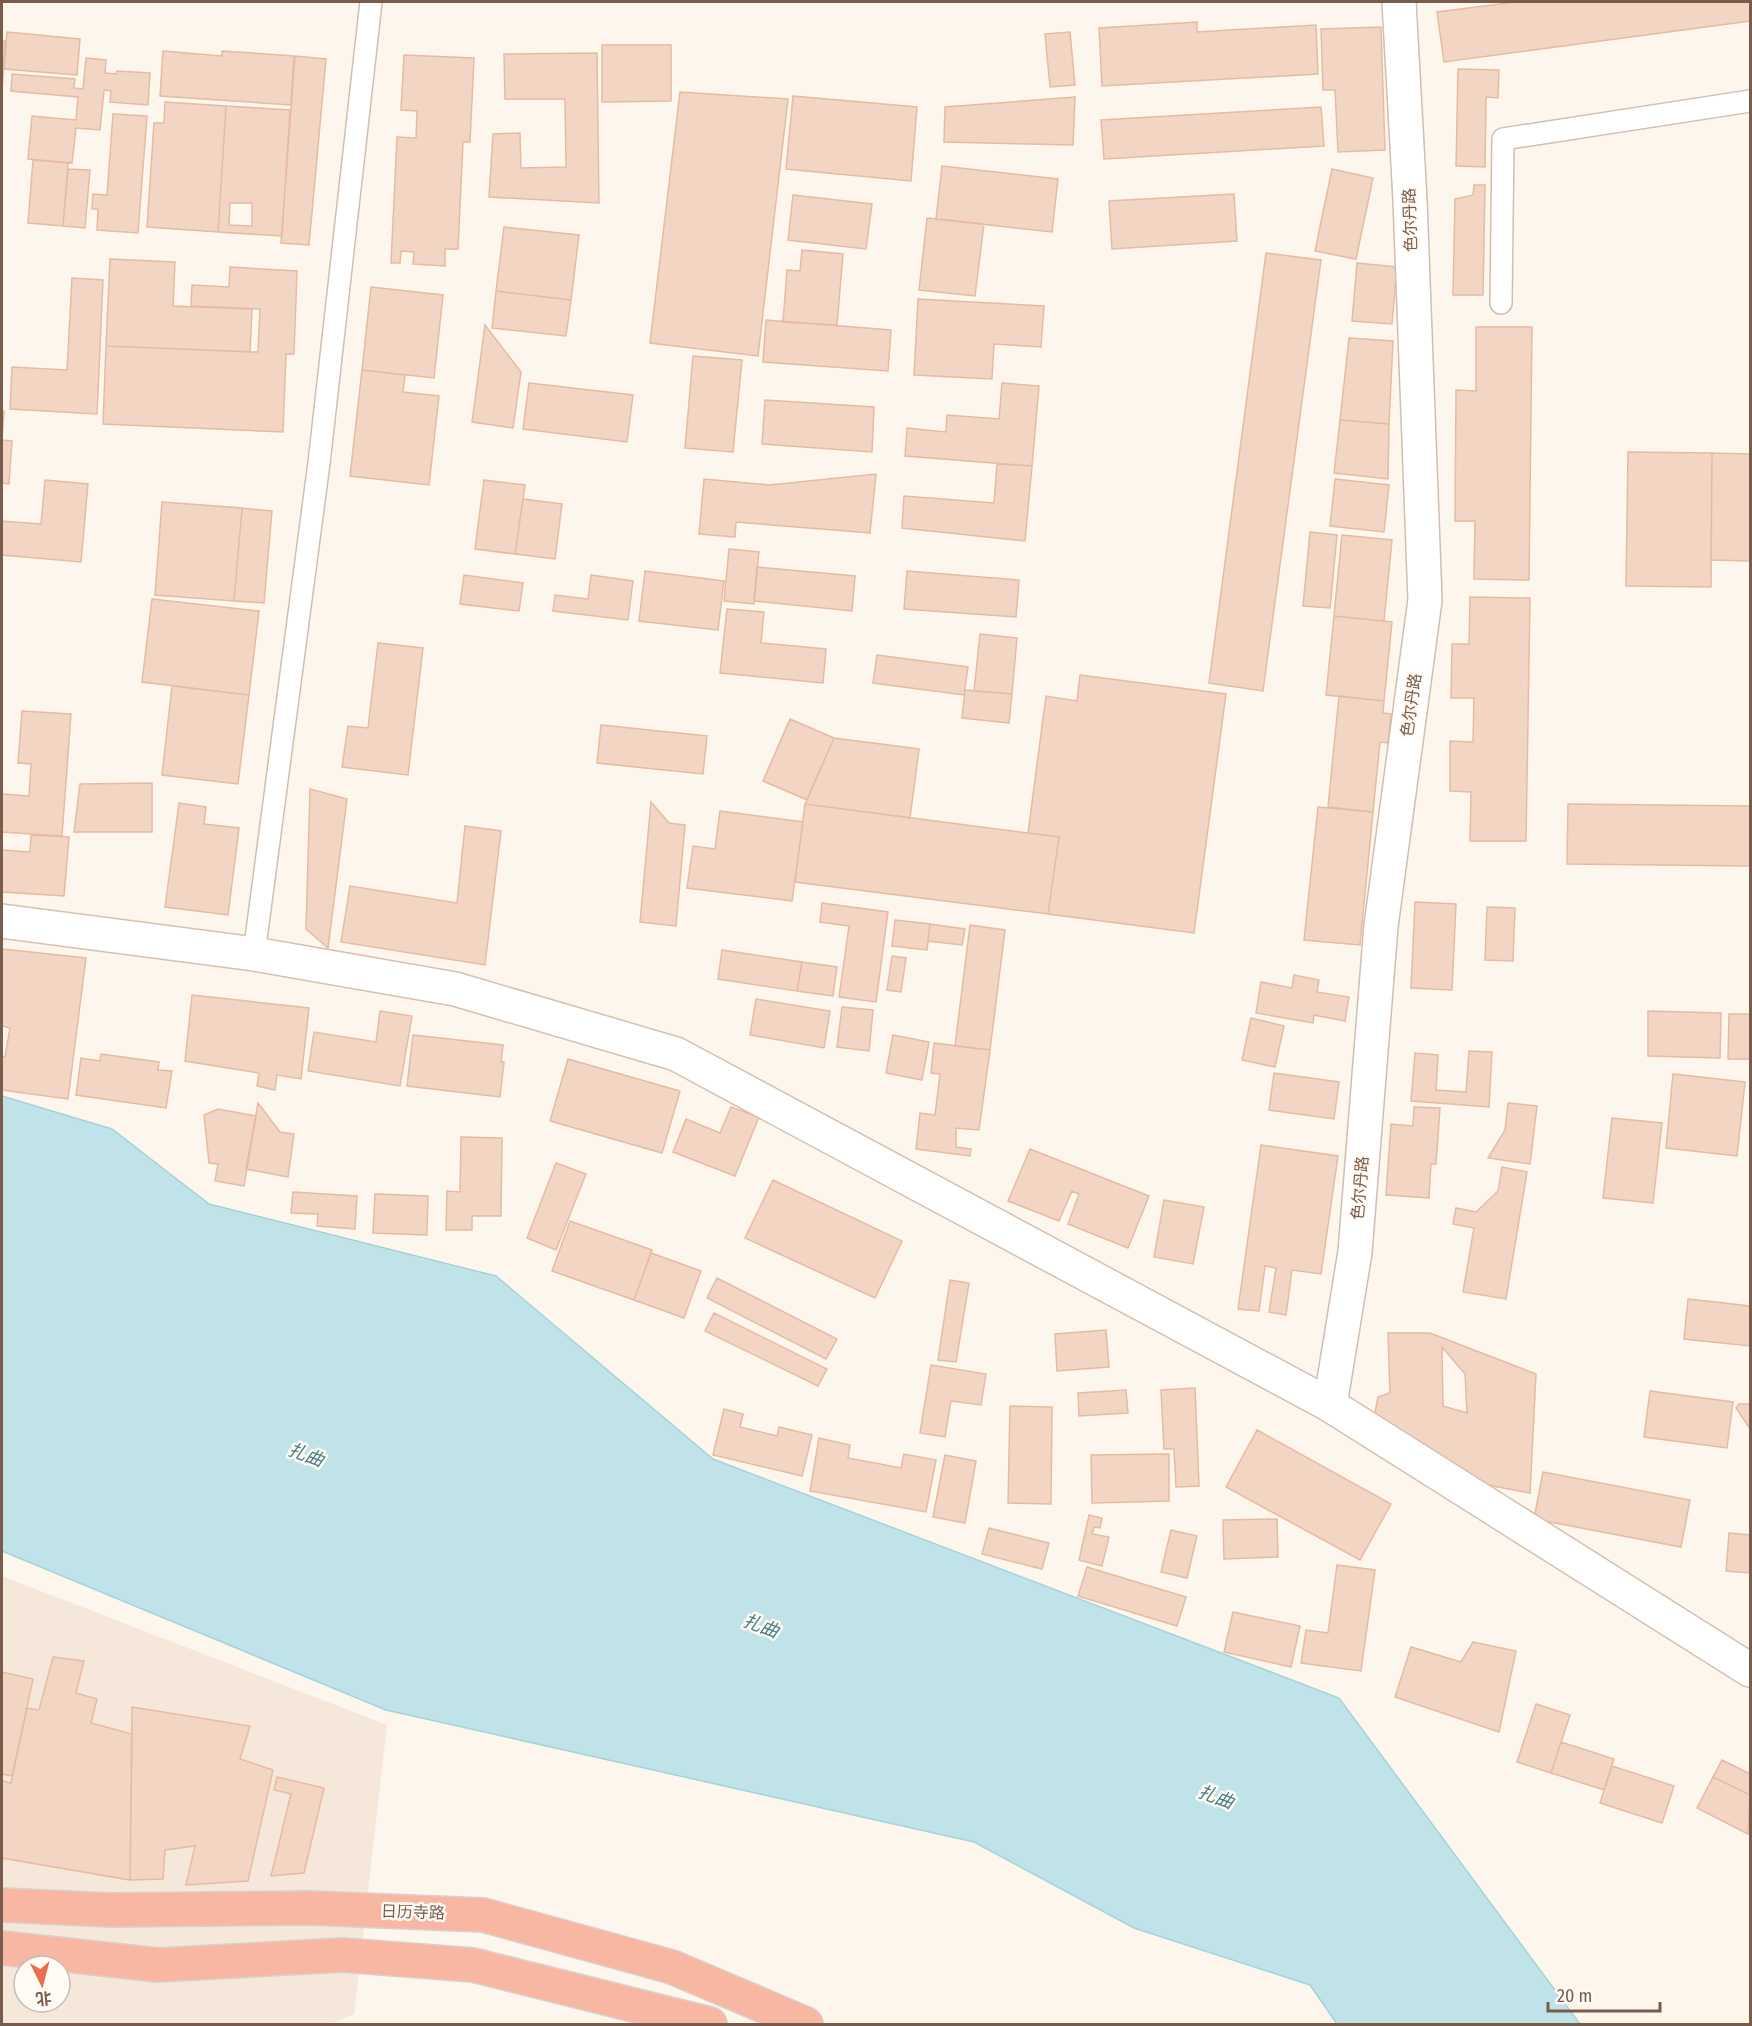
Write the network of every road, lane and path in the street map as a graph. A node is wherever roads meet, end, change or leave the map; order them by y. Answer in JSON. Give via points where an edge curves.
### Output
{"nodes":[{"id":1,"x":371,"y":2,"type":"edge"},
{"id":2,"x":1399,"y":2,"type":"edge"},
{"id":3,"x":1750,"y":101,"type":"edge"},
{"id":4,"x":1501,"y":303,"type":"dead end"},
{"id":5,"x":2,"y":921,"type":"edge"},
{"id":6,"x":254,"y":954,"type":"junction"},
{"id":7,"x":1330,"y":1405,"type":"junction"},
{"id":8,"x":1750,"y":1670,"type":"edge"},
{"id":9,"x":2,"y":1905,"type":"edge"},
{"id":10,"x":2,"y":1948,"type":"edge"},
{"id":11,"x":710,"y":2025,"type":"edge"},
{"id":12,"x":806,"y":2025,"type":"edge"}],
"edges":[{"from":1,"to":6,"type":"lane","via":[[319,463]]},
{"from":2,"to":7,"type":"street","name":"色尔丹路","via":[[1425,600],[1381,926],[1355,1252]]},
{"from":3,"to":4,"type":"lane","via":[[1503,139]]},
{"from":5,"to":6,"type":"street"},
{"from":6,"to":7,"type":"street","via":[[454,989],[676,1054]]},
{"from":7,"to":8,"type":"street"},
{"from":9,"to":12,"type":"highway","name":"日历寺路","via":[[111,1910],[311,1908],[483,1915],[672,1967]]},
{"from":10,"to":11,"type":"highway","via":[[158,1965],[343,1955],[472,1965]]}]}
